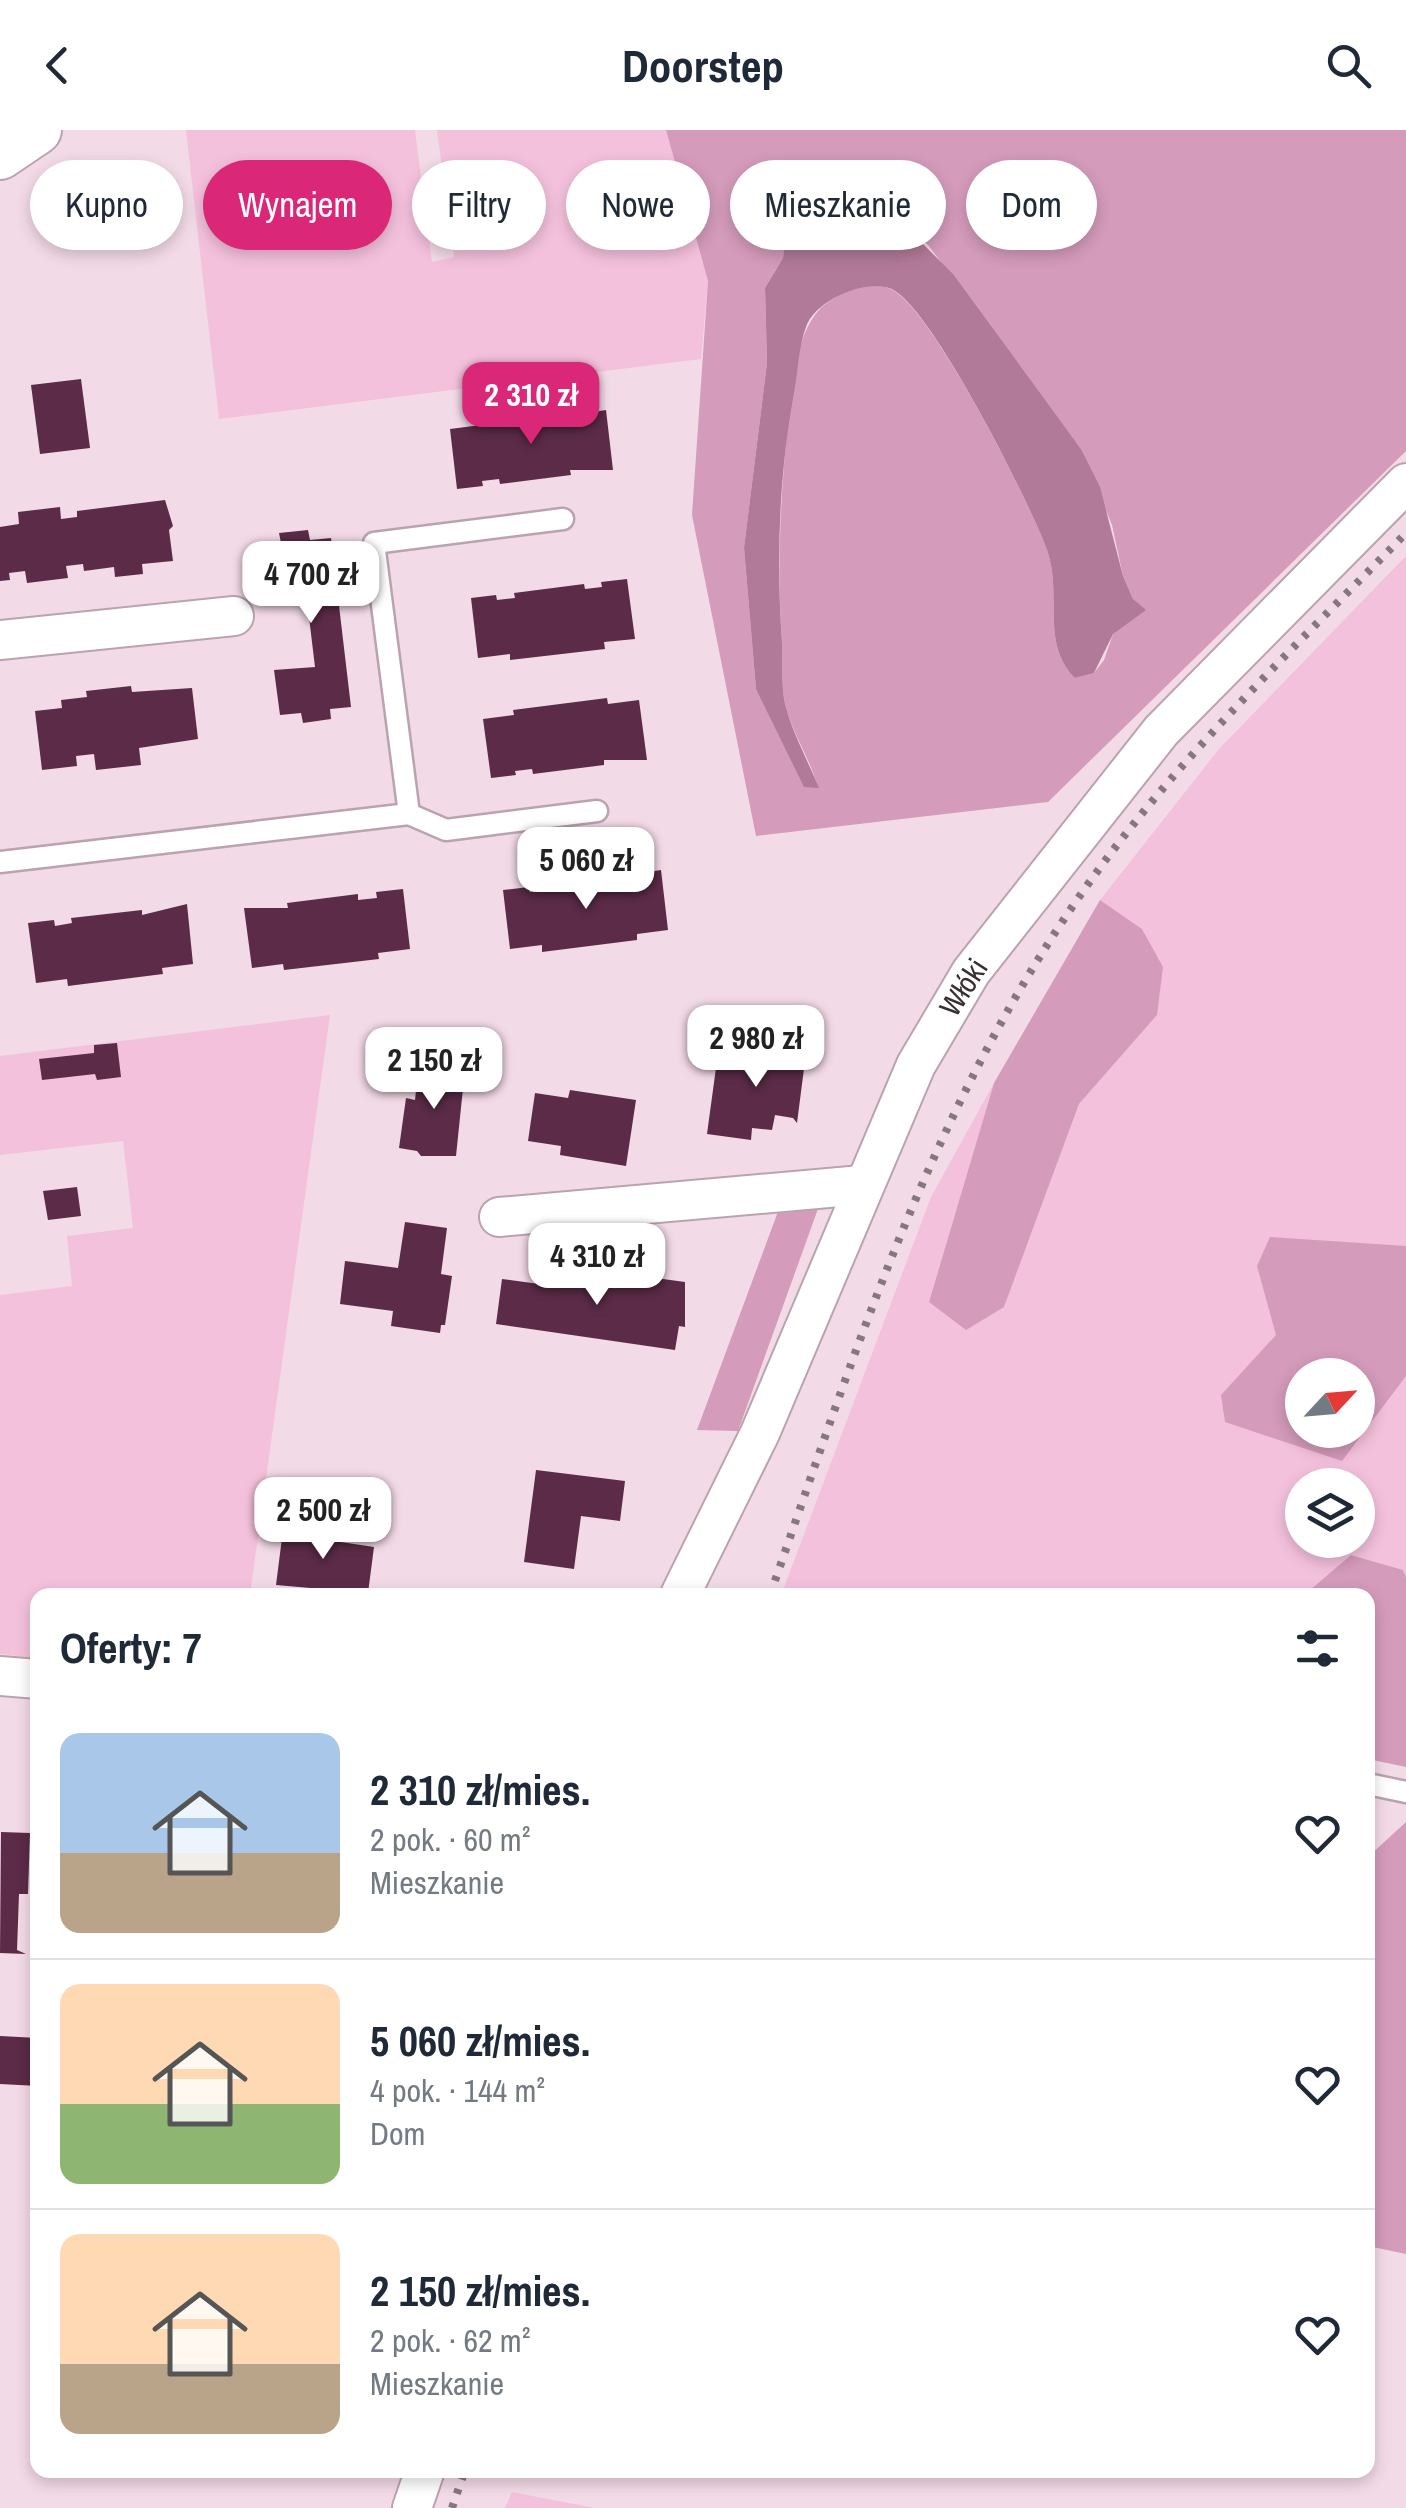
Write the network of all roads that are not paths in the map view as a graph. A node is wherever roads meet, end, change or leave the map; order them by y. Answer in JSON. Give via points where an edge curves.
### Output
{"nodes":[{"id":1,"x":36,"y":130,"type":"edge"},
{"id":2,"x":0,"y":155,"type":"edge"},
{"id":3,"x":1406,"y":483,"type":"edge"},
{"id":4,"x":563,"y":518,"type":"dead end"},
{"id":5,"x":234,"y":616,"type":"dead end"},
{"id":6,"x":0,"y":640,"type":"edge"},
{"id":7,"x":598,"y":810,"type":"dead end"},
{"id":8,"x":408,"y":814,"type":"junction"},
{"id":9,"x":0,"y":862,"type":"edge"},
{"id":10,"x":862,"y":1185,"type":"junction"},
{"id":11,"x":499,"y":1217,"type":"dead end"},
{"id":12,"x":683,"y":1588,"type":"edge"},
{"id":13,"x":0,"y":1676,"type":"edge"},
{"id":14,"x":30,"y":1678,"type":"edge"},
{"id":15,"x":1375,"y":1785,"type":"edge"},
{"id":16,"x":1406,"y":1792,"type":"edge"},
{"id":17,"x":422,"y":2478,"type":"edge"},
{"id":18,"x":412,"y":2508,"type":"edge"}],
"edges":[{"from":1,"to":2,"type":"street"},
{"from":3,"to":10,"type":"street","name":"Włóki","via":[[1162,730],[1050,866],[945,1014]]},
{"from":4,"to":8,"type":"lane","via":[[374,543]]},
{"from":5,"to":6,"type":"street"},
{"from":7,"to":8,"type":"lane","via":[[446,830]]},
{"from":8,"to":9,"type":"lane"},
{"from":10,"to":11,"type":"street"},
{"from":10,"to":12,"type":"street","name":"Włóki","via":[[760,1433]]},
{"from":13,"to":14,"type":"street"},
{"from":15,"to":16,"type":"lane"},
{"from":17,"to":18,"type":"street"}]}
